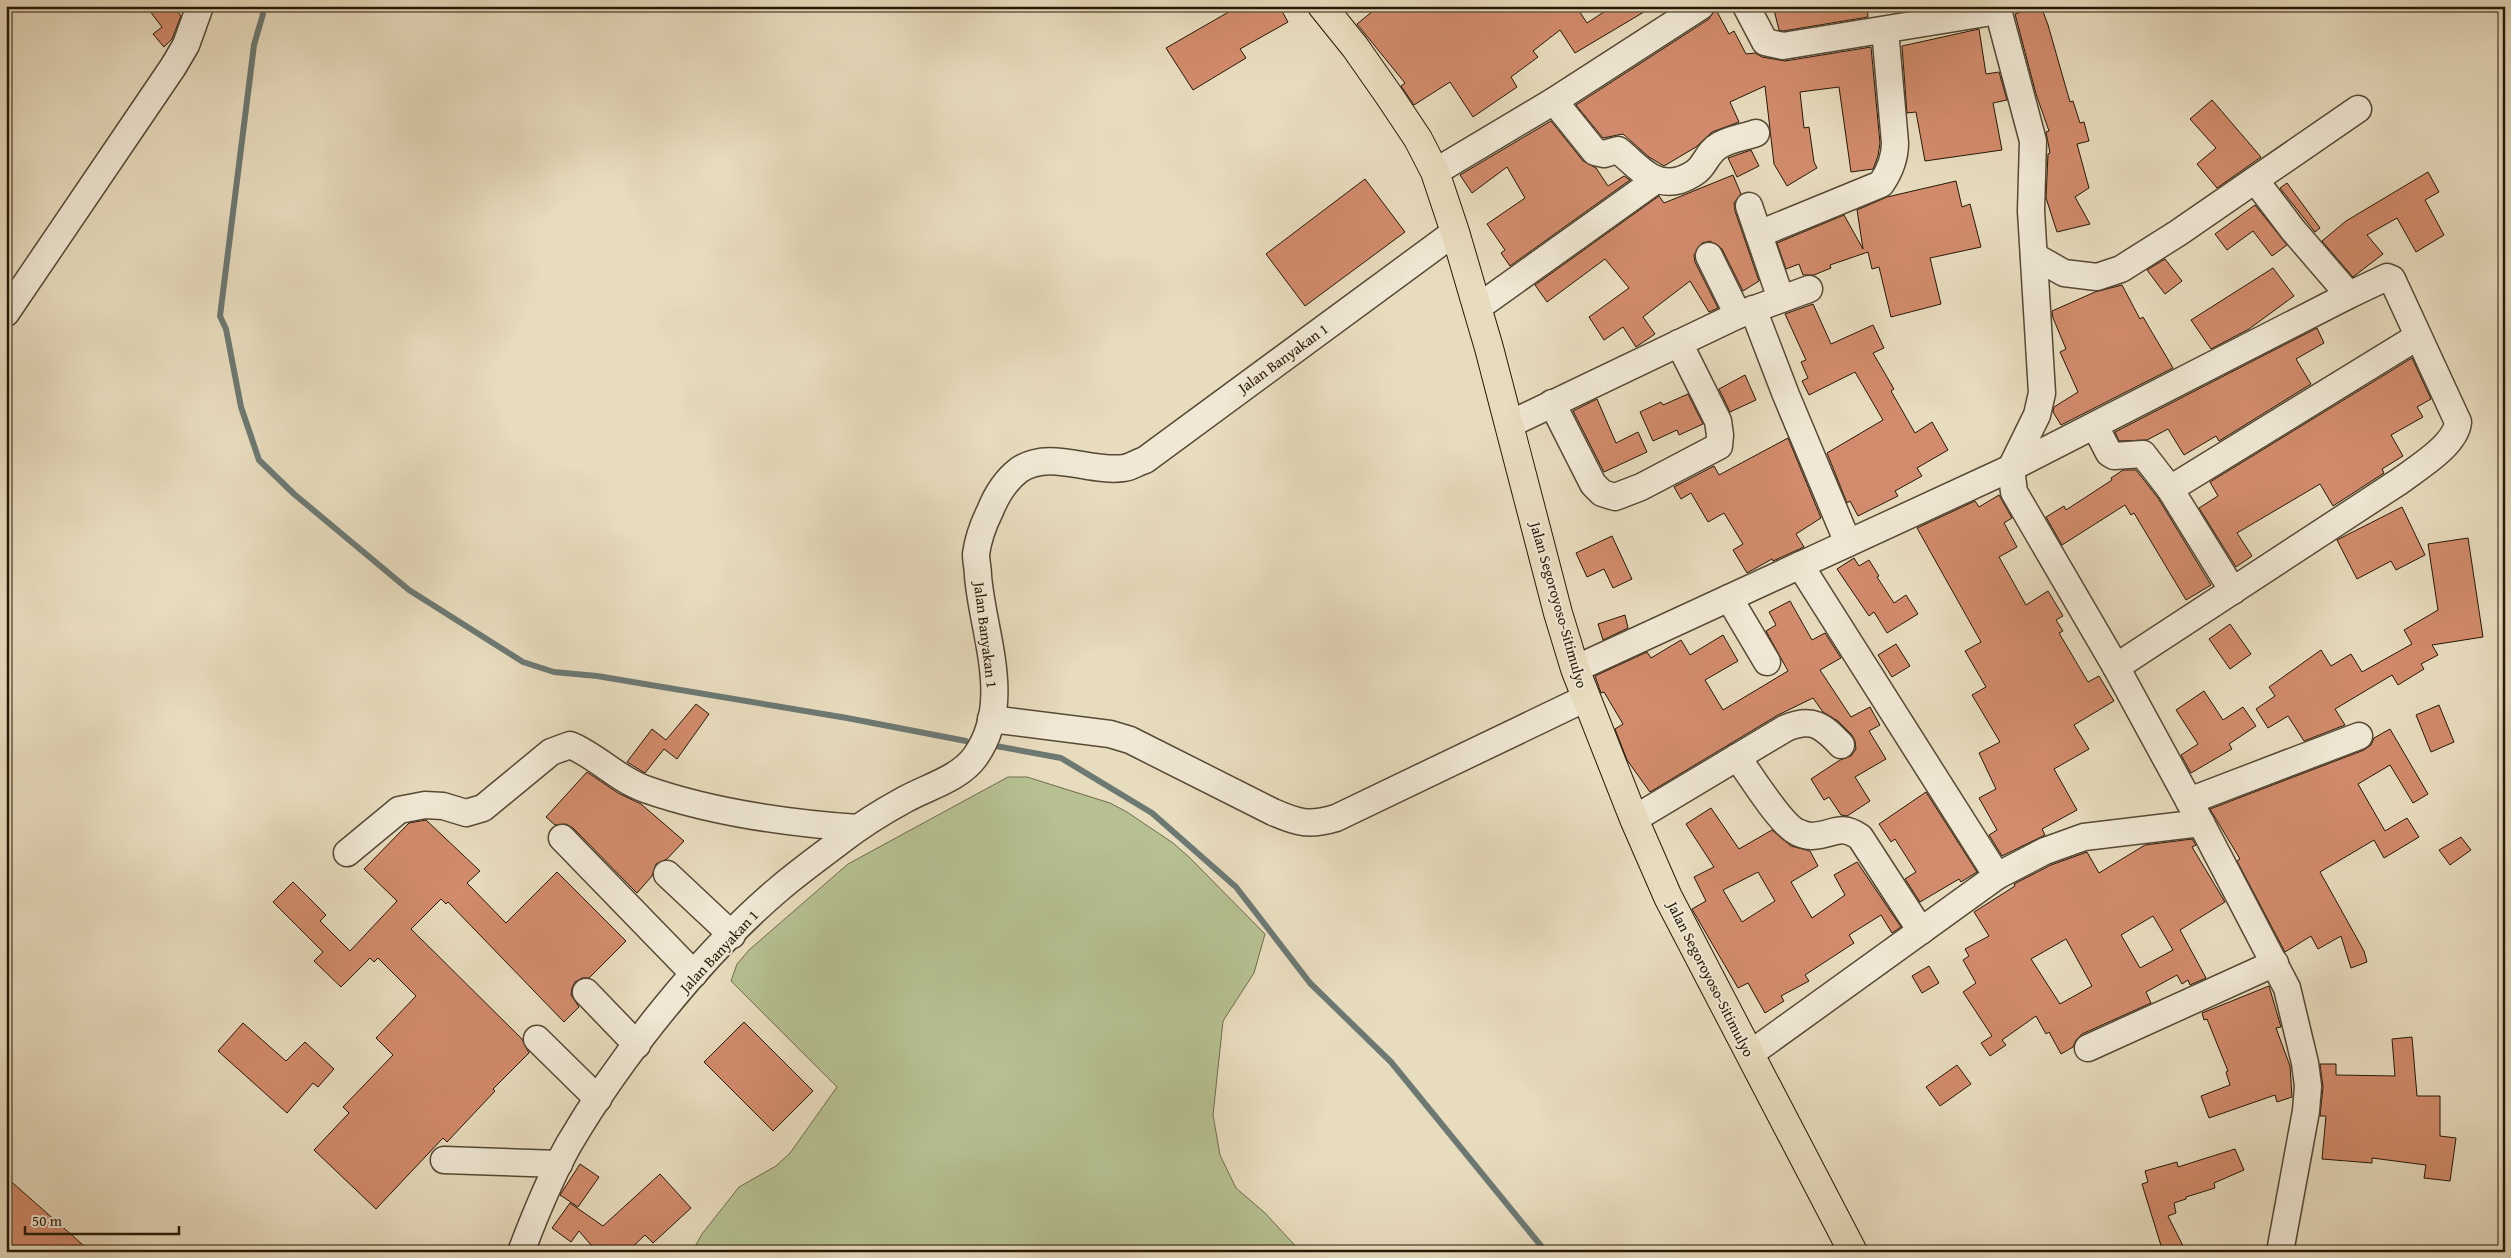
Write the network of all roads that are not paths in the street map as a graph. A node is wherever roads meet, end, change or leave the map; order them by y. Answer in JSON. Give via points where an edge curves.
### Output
{"nodes":[{"id":1,"x":200,"y":6,"type":"edge"},
{"id":2,"x":1322,"y":6,"type":"edge"},
{"id":3,"x":1746,"y":6,"type":"edge"},
{"id":4,"x":1696,"y":7,"type":"edge"},
{"id":5,"x":1998,"y":8,"type":"edge"},
{"id":6,"x":1885,"y":30,"type":"junction"},
{"id":7,"x":1554,"y":101,"type":"junction"},
{"id":8,"x":2358,"y":109,"type":"dead end"},
{"id":9,"x":1756,"y":133,"type":"dead end"},
{"id":10,"x":1435,"y":172,"type":"junction"},
{"id":11,"x":1656,"y":180,"type":"junction"},
{"id":12,"x":2255,"y":180,"type":"junction"},
{"id":13,"x":1749,"y":206,"type":"dead end"},
{"id":14,"x":1455,"y":232,"type":"junction"},
{"id":15,"x":1759,"y":234,"type":"junction"},
{"id":16,"x":1709,"y":256,"type":"dead end"},
{"id":17,"x":2034,"y":256,"type":"junction"},
{"id":18,"x":1809,"y":289,"type":"dead end"},
{"id":19,"x":2349,"y":295,"type":"junction"},
{"id":20,"x":1781,"y":299,"type":"junction"},
{"id":21,"x":1477,"y":308,"type":"junction"},
{"id":22,"x":1746,"y":312,"type":"junction"},
{"id":23,"x":6,"y":313,"type":"edge"},
{"id":24,"x":2417,"y":337,"type":"junction"},
{"id":25,"x":1679,"y":343,"type":"junction"},
{"id":26,"x":1552,"y":403,"type":"junction"},
{"id":27,"x":1510,"y":424,"type":"junction"},
{"id":28,"x":2095,"y":426,"type":"junction"},
{"id":29,"x":2011,"y":468,"type":"junction"},
{"id":30,"x":2170,"y":489,"type":"junction"},
{"id":31,"x":1848,"y":543,"type":"junction"},
{"id":32,"x":1800,"y":565,"type":"junction"},
{"id":33,"x":2233,"y":591,"type":"junction"},
{"id":34,"x":1729,"y":598,"type":"junction"},
{"id":35,"x":1766,"y":662,"type":"dead end"},
{"id":36,"x":2116,"y":667,"type":"junction"},
{"id":37,"x":1575,"y":669,"type":"junction"},
{"id":38,"x":1586,"y":698,"type":"junction"},
{"id":39,"x":991,"y":719,"type":"junction"},
{"id":40,"x":2360,"y":736,"type":"dead end"},
{"id":41,"x":1841,"y":745,"type":"dead end"},
{"id":42,"x":1737,"y":757,"type":"junction"},
{"id":43,"x":2195,"y":812,"type":"junction"},
{"id":44,"x":1634,"y":819,"type":"junction"},
{"id":45,"x":858,"y":828,"type":"junction"},
{"id":46,"x":562,"y":838,"type":"dead end"},
{"id":47,"x":347,"y":853,"type":"dead end"},
{"id":48,"x":667,"y":874,"type":"dead end"},
{"id":49,"x":1997,"y":876,"type":"junction"},
{"id":50,"x":1921,"y":931,"type":"junction"},
{"id":51,"x":732,"y":934,"type":"junction"},
{"id":52,"x":2275,"y":963,"type":"junction"},
{"id":53,"x":694,"y":974,"type":"junction"},
{"id":54,"x":586,"y":992,"type":"dead end"},
{"id":55,"x":537,"y":1038,"type":"dead end"},
{"id":56,"x":637,"y":1045,"type":"junction"},
{"id":57,"x":2088,"y":1048,"type":"dead end"},
{"id":58,"x":1750,"y":1054,"type":"junction"},
{"id":59,"x":598,"y":1099,"type":"junction"},
{"id":60,"x":444,"y":1160,"type":"dead end"},
{"id":61,"x":559,"y":1164,"type":"junction"},
{"id":62,"x":521,"y":1252,"type":"edge"},
{"id":63,"x":1853,"y":1252,"type":"edge"},
{"id":64,"x":2280,"y":1252,"type":"edge"}],
"edges":[{"from":1,"to":23,"type":"street","via":[[173,67]]},
{"from":2,"to":10,"type":"main road","name":"Jalan Segoroyoso-Sitimulyo","via":[[1390,96]]},
{"from":3,"to":6,"type":"street","via":[[1760,36],[1774,45]]},
{"from":4,"to":7,"type":"street"},
{"from":5,"to":6,"type":"street"},
{"from":5,"to":17,"type":"street","via":[[2033,141],[2031,211]]},
{"from":6,"to":15,"type":"street","via":[[1895,143],[1890,171],[1881,184]]},
{"from":7,"to":10,"type":"street"},
{"from":7,"to":11,"type":"street","via":[[1595,152],[1604,154],[1618,150]]},
{"from":8,"to":12,"type":"street"},
{"from":9,"to":11,"type":"street","via":[[1720,144],[1688,177],[1671,183]]},
{"from":10,"to":14,"type":"main road","name":"Jalan Segoroyoso-Sitimulyo"},
{"from":11,"to":21,"type":"street"},
{"from":12,"to":17,"type":"street","via":[[2121,269],[2097,277],[2064,273]]},
{"from":12,"to":19,"type":"street"},
{"from":13,"to":15,"type":"street"},
{"from":14,"to":21,"type":"main road","name":"Jalan Segoroyoso-Sitimulyo"},
{"from":14,"to":39,"type":"street","name":"Jalan Banyakan 1","via":[[1145,460],[1125,468],[1095,468],[1047,461],[1014,475],[998,493],[987,516],[976,554],[995,682]]},
{"from":15,"to":20,"type":"street"},
{"from":16,"to":22,"type":"street"},
{"from":17,"to":29,"type":"street","via":[[2042,393],[2037,415]]},
{"from":18,"to":20,"type":"street"},
{"from":19,"to":24,"type":"street","via":[[2387,277],[2392,279]]},
{"from":19,"to":28,"type":"street"},
{"from":20,"to":22,"type":"street"},
{"from":21,"to":27,"type":"main road","name":"Jalan Segoroyoso-Sitimulyo"},
{"from":22,"to":25,"type":"street"},
{"from":22,"to":31,"type":"street","via":[[1786,395]]},
{"from":24,"to":30,"type":"street"},
{"from":24,"to":33,"type":"street","via":[[2458,422],[2453,436],[2439,452],[2400,481]]},
{"from":25,"to":26,"type":"street"},
{"from":25,"to":26,"type":"street","via":[[1718,422],[1719,446],[1642,487],[1615,496],[1602,493],[1585,471]]},
{"from":26,"to":27,"type":"street"},
{"from":27,"to":37,"type":"main road","name":"Jalan Segoroyoso-Sitimulyo"},
{"from":28,"to":29,"type":"street"},
{"from":28,"to":30,"type":"street","via":[[2109,452],[2114,456],[2143,454]]},
{"from":29,"to":31,"type":"street"},
{"from":29,"to":36,"type":"street","via":[[2014,492]]},
{"from":30,"to":33,"type":"street"},
{"from":31,"to":32,"type":"street"},
{"from":32,"to":34,"type":"street"},
{"from":32,"to":49,"type":"street"},
{"from":33,"to":36,"type":"street"},
{"from":34,"to":35,"type":"street"},
{"from":34,"to":37,"type":"street"},
{"from":36,"to":43,"type":"street"},
{"from":37,"to":38,"type":"main road","name":"Jalan Segoroyoso-Sitimulyo"},
{"from":38,"to":39,"type":"street","via":[[1336,818],[1316,824],[1295,822],[1130,740],[1110,734]]},
{"from":38,"to":44,"type":"main road","name":"Jalan Segoroyoso-Sitimulyo"},
{"from":39,"to":45,"type":"street","name":"Jalan Banyakan 1","via":[[974,758],[961,770]]},
{"from":40,"to":43,"type":"street"},
{"from":41,"to":42,"type":"street","via":[[1824,728],[1798,723]]},
{"from":42,"to":44,"type":"street"},
{"from":42,"to":50,"type":"street","via":[[1796,832],[1812,836],[1838,829],[1860,837]]},
{"from":43,"to":49,"type":"street","via":[[2084,837],[2045,851]]},
{"from":43,"to":52,"type":"street"},
{"from":44,"to":58,"type":"main road","name":"Jalan Segoroyoso-Sitimulyo","via":[[1668,897]]},
{"from":45,"to":47,"type":"street","via":[[796,824],[709,808],[643,789],[570,744],[551,752],[483,808],[466,813],[425,805],[399,810]]},
{"from":45,"to":51,"type":"street","name":"Jalan Banyakan 1","via":[[779,889]]},
{"from":46,"to":53,"type":"street"},
{"from":48,"to":51,"type":"street"},
{"from":49,"to":50,"type":"street"},
{"from":50,"to":58,"type":"street"},
{"from":51,"to":53,"type":"street","name":"Jalan Banyakan 1"},
{"from":52,"to":57,"type":"street"},
{"from":52,"to":64,"type":"street","via":[[2288,988],[2308,1086]]},
{"from":53,"to":56,"type":"street","name":"Jalan Banyakan 1"},
{"from":54,"to":56,"type":"street"},
{"from":55,"to":59,"type":"street"},
{"from":56,"to":59,"type":"street","name":"Jalan Banyakan 1"},
{"from":58,"to":63,"type":"main road","name":"Jalan Segoroyoso-Sitimulyo"},
{"from":59,"to":61,"type":"street","name":"Jalan Banyakan 1"},
{"from":60,"to":61,"type":"street"},
{"from":61,"to":62,"type":"street","name":"Jalan Banyakan 1"}]}
